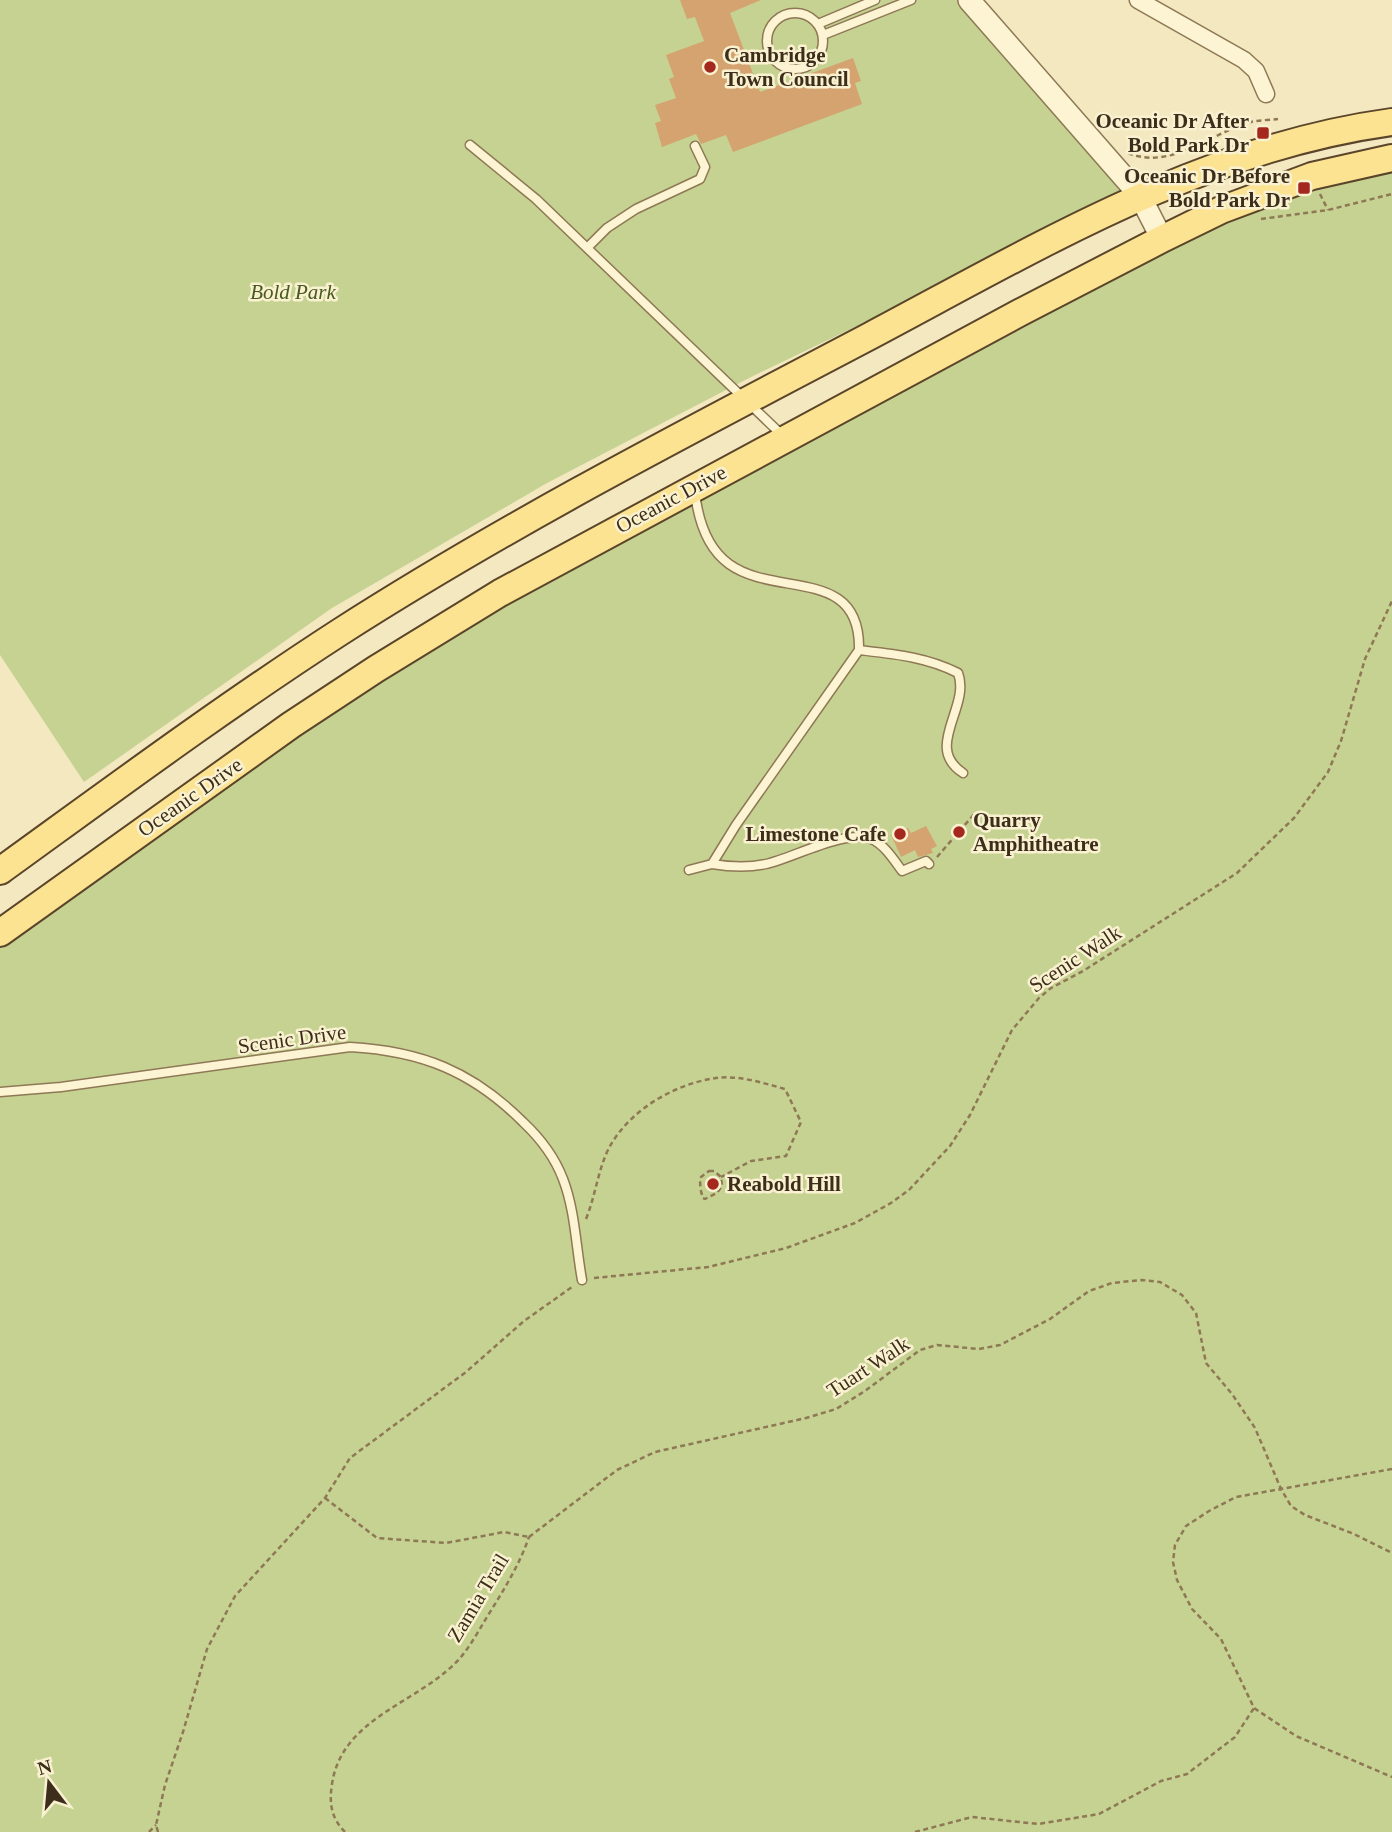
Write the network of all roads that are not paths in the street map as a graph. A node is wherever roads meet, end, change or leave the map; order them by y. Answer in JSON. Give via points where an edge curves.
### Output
{"nodes":[{"id":1,"x":875,"y":0,"type":"edge"},
{"id":2,"x":911,"y":0,"type":"edge"},
{"id":3,"x":969,"y":0,"type":"edge"},
{"id":4,"x":1138,"y":0,"type":"edge"},
{"id":5,"x":818,"y":24,"type":"junction"},
{"id":6,"x":822,"y":35,"type":"junction"},
{"id":7,"x":1266,"y":94,"type":"dead end"},
{"id":8,"x":1392,"y":122,"type":"edge"},
{"id":9,"x":471,"y":145,"type":"dead end"},
{"id":10,"x":695,"y":146,"type":"dead end"},
{"id":11,"x":1392,"y":158,"type":"edge"},
{"id":12,"x":1140,"y":196,"type":"junction"},
{"id":13,"x":1162,"y":239,"type":"junction"},
{"id":14,"x":587,"y":248,"type":"junction"},
{"id":15,"x":747,"y":401,"type":"junction"},
{"id":16,"x":786,"y":438,"type":"junction"},
{"id":17,"x":694,"y":486,"type":"junction"},
{"id":18,"x":859,"y":650,"type":"junction"},
{"id":19,"x":963,"y":773,"type":"dead end"},
{"id":20,"x":712,"y":864,"type":"junction"},
{"id":21,"x":929,"y":864,"type":"road end"},
{"id":22,"x":689,"y":870,"type":"dead end"},
{"id":23,"x":0,"y":871,"type":"edge"},
{"id":24,"x":0,"y":933,"type":"edge"},
{"id":25,"x":0,"y":1092,"type":"edge"},
{"id":26,"x":582,"y":1280,"type":"road end"}],
"edges":[{"from":1,"to":5,"type":"lane"},
{"from":2,"to":6,"type":"lane"},
{"from":3,"to":12,"type":"street"},
{"from":4,"to":7,"type":"street","via":[[1244,60],[1256,71]]},
{"from":5,"to":6,"type":"lane"},
{"from":5,"to":6,"type":"lane","via":[[802,13],[782,15],[769,29],[767,48],[786,68],[806,67],[820,54]]},
{"from":8,"to":12,"type":"main road","via":[[1243,156]]},
{"from":9,"to":14,"type":"lane"},
{"from":10,"to":14,"type":"lane","via":[[705,167],[700,179],[636,209]]},
{"from":11,"to":13,"type":"main road","name":"Oceanic Drive","via":[[1312,176],[1221,210]]},
{"from":12,"to":13,"type":"street"},
{"from":12,"to":15,"type":"main road"},
{"from":13,"to":16,"type":"main road","name":"Oceanic Drive"},
{"from":14,"to":15,"type":"lane"},
{"from":15,"to":16,"type":"lane"},
{"from":15,"to":23,"type":"main road","via":[[490,541],[340,632]]},
{"from":16,"to":17,"type":"main road","name":"Oceanic Drive"},
{"from":17,"to":18,"type":"lane","via":[[704,531],[729,564],[755,577],[822,590],[839,599],[852,613],[859,631]]},
{"from":17,"to":24,"type":"main road","name":"Oceanic Drive","via":[[500,593],[376,669]]},
{"from":18,"to":19,"type":"lane","via":[[911,656],[958,673],[961,695],[946,743],[948,758]]},
{"from":18,"to":20,"type":"lane"},
{"from":20,"to":21,"type":"lane","via":[[764,865],[849,838],[871,839],[902,871],[926,861]]},
{"from":20,"to":22,"type":"lane"},
{"from":25,"to":26,"type":"lane","name":"Scenic Drive","via":[[350,1047],[420,1057],[476,1082],[532,1131],[563,1178]]}]}
